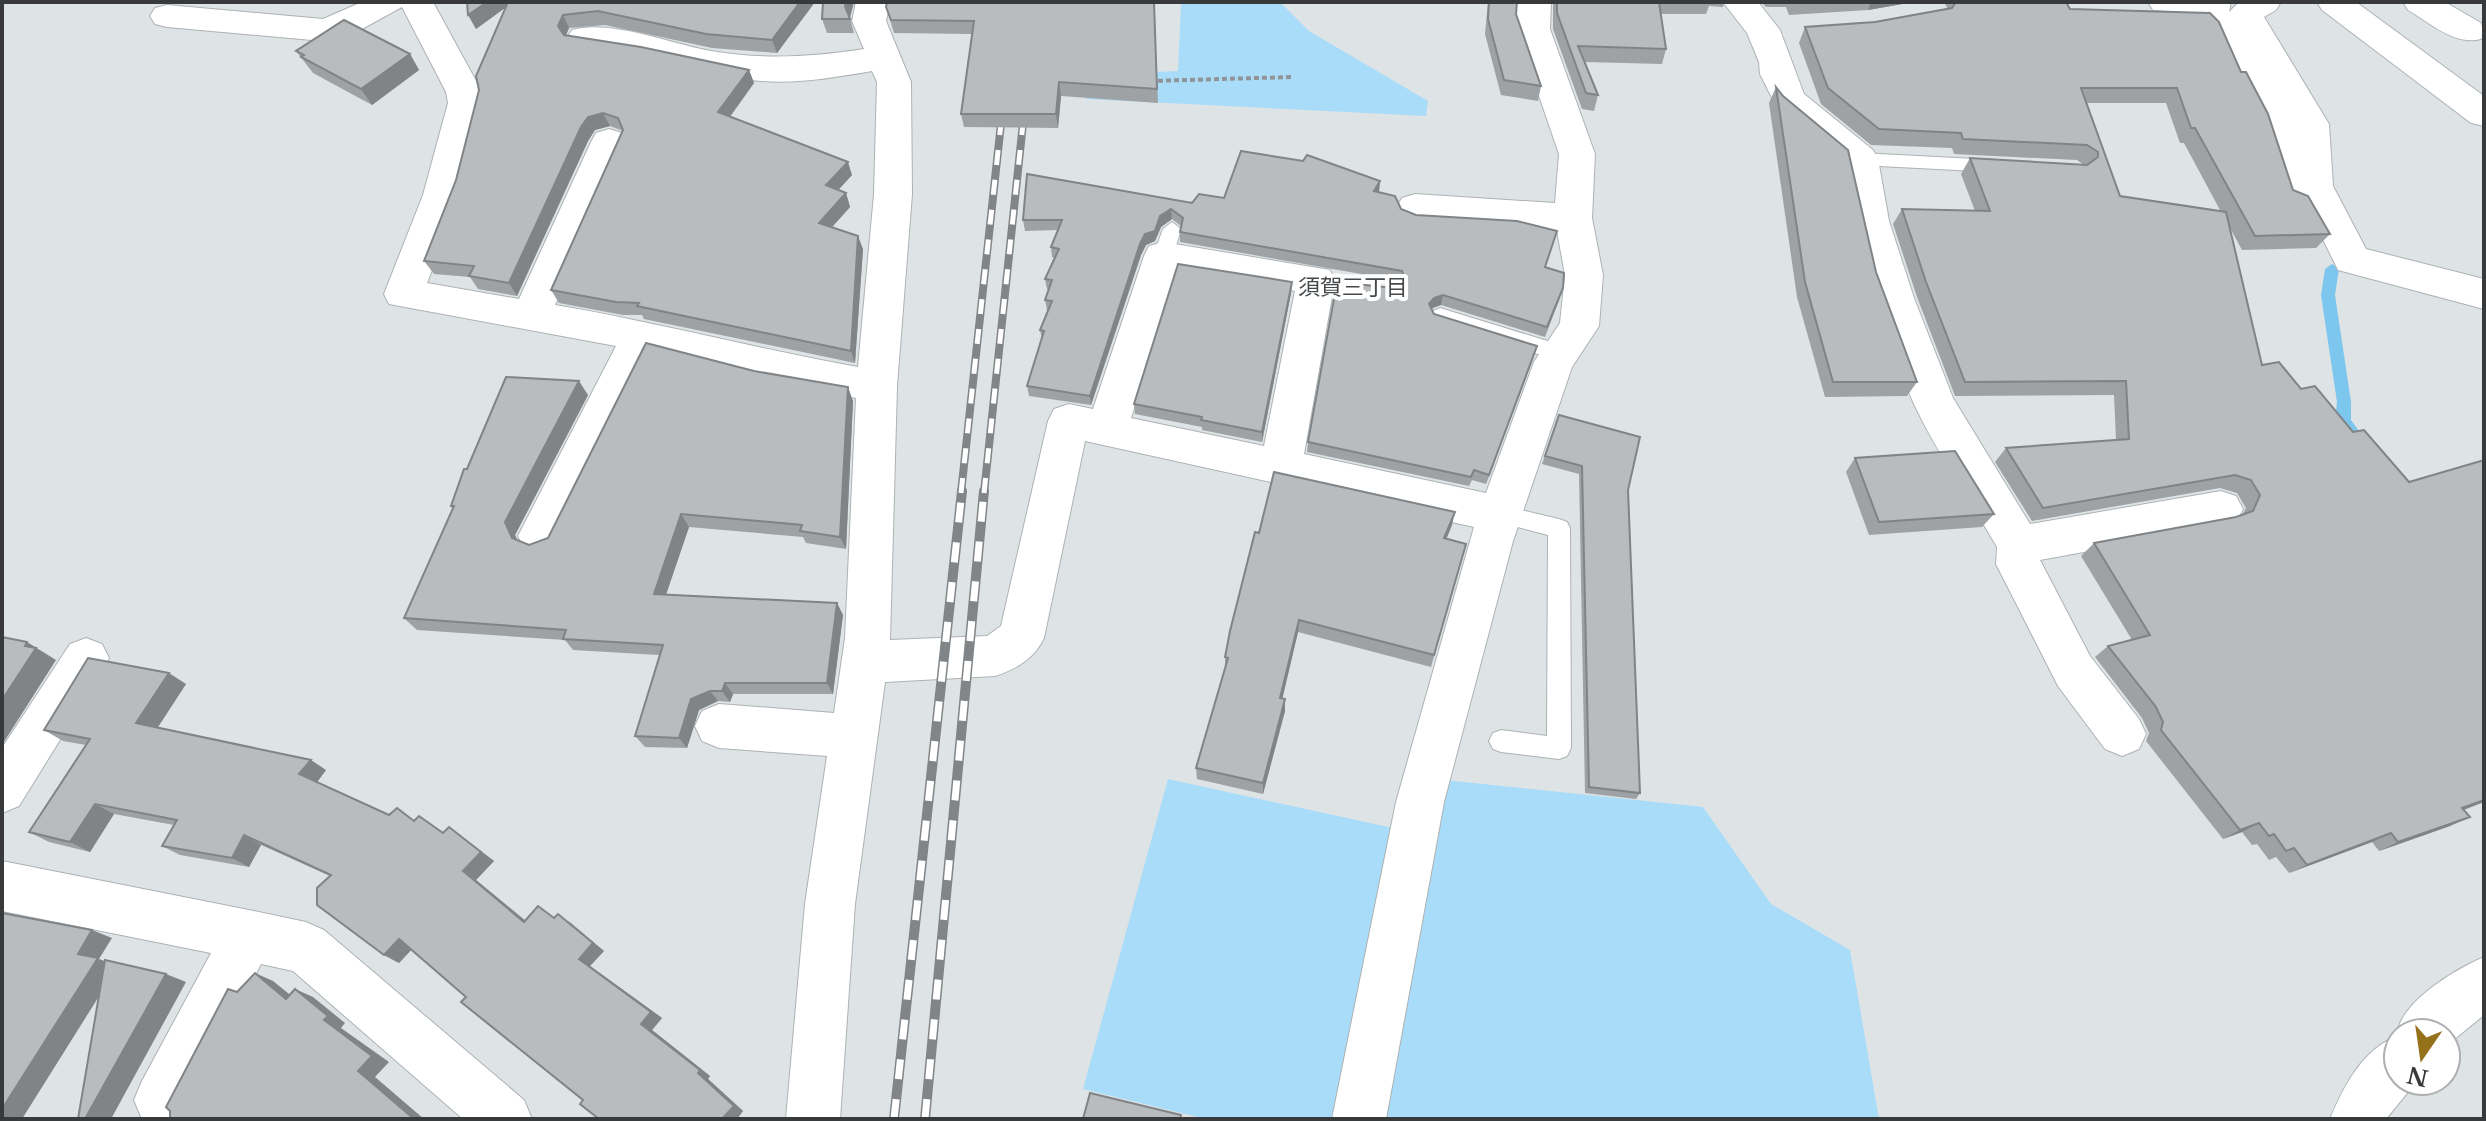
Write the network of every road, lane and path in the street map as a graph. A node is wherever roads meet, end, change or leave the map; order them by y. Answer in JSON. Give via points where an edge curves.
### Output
{"nodes":[{"id":1,"x":389,"y":2,"type":"edge"},
{"id":2,"x":416,"y":2,"type":"edge"},
{"id":3,"x":873,"y":2,"type":"edge"},
{"id":4,"x":1534,"y":2,"type":"edge"},
{"id":5,"x":2165,"y":2,"type":"edge"},
{"id":6,"x":2264,"y":2,"type":"edge"},
{"id":7,"x":2334,"y":2,"type":"edge"},
{"id":8,"x":2420,"y":2,"type":"edge"},
{"id":9,"x":2213,"y":3,"type":"edge"},
{"id":10,"x":167,"y":16,"type":"dead end"},
{"id":11,"x":1751,"y":16,"type":"edge"},
{"id":12,"x":1802,"y":30,"type":"edge"},
{"id":13,"x":2469,"y":31,"type":"dead end"},
{"id":14,"x":584,"y":38,"type":"edge"},
{"id":15,"x":884,"y":58,"type":"junction"},
{"id":16,"x":1293,"y":77,"type":"dead end"},
{"id":17,"x":1150,"y":81,"type":"edge"},
{"id":18,"x":2484,"y":114,"type":"edge"},
{"id":19,"x":609,"y":142,"type":"dead end"},
{"id":20,"x":1860,"y":159,"type":"junction"},
{"id":21,"x":2015,"y":167,"type":"edge"},
{"id":22,"x":1415,"y":208,"type":"dead end"},
{"id":23,"x":1573,"y":218,"type":"junction"},
{"id":24,"x":2352,"y":260,"type":"junction"},
{"id":25,"x":2484,"y":294,"type":"edge"},
{"id":26,"x":531,"y":315,"type":"junction"},
{"id":27,"x":1440,"y":316,"type":"edge"},
{"id":28,"x":641,"y":335,"type":"junction"},
{"id":29,"x":1560,"y":353,"type":"junction"},
{"id":30,"x":877,"y":386,"type":"junction"},
{"id":31,"x":1107,"y":429,"type":"junction"},
{"id":32,"x":1281,"y":465,"type":"junction"},
{"id":33,"x":2221,"y":509,"type":"dead end"},
{"id":34,"x":1499,"y":514,"type":"junction"},
{"id":35,"x":540,"y":536,"type":"dead end"},
{"id":36,"x":2019,"y":545,"type":"junction"},
{"id":37,"x":86,"y":658,"type":"edge"},
{"id":38,"x":864,"y":662,"type":"junction"},
{"id":39,"x":719,"y":726,"type":"dead end"},
{"id":40,"x":2122,"y":734,"type":"dead end"},
{"id":41,"x":854,"y":736,"type":"junction"},
{"id":42,"x":1501,"y":741,"type":"dead end"},
{"id":43,"x":2,"y":790,"type":"edge"},
{"id":44,"x":2,"y":886,"type":"edge"},
{"id":45,"x":249,"y":935,"type":"junction"},
{"id":46,"x":2484,"y":983,"type":"edge"},
{"id":47,"x":2437,"y":1017,"type":"edge"},
{"id":48,"x":2382,"y":1081,"type":"edge"},
{"id":49,"x":161,"y":1100,"type":"dead end"},
{"id":50,"x":505,"y":1119,"type":"edge"},
{"id":51,"x":813,"y":1119,"type":"edge"},
{"id":52,"x":1359,"y":1119,"type":"edge"},
{"id":53,"x":2357,"y":1119,"type":"edge"}],
"edges":[{"from":1,"to":10,"type":"street","via":[[323,30]]},
{"from":2,"to":26,"type":"street","via":[[466,103],[442,195],[403,294]]},
{"from":3,"to":15,"type":"street","via":[[869,21]]},
{"from":4,"to":23,"type":"street","via":[[1533,29],[1577,154]]},
{"from":5,"to":9,"type":"street"},
{"from":6,"to":24,"type":"street","via":[[2245,13],[2311,124],[2315,186]]},
{"from":7,"to":18,"type":"street"},
{"from":8,"to":13,"type":"street"},
{"from":9,"to":24,"type":"street","via":[[2220,31],[2241,46],[2279,117],[2287,179],[2301,205]]},
{"from":11,"to":12,"type":"street"},
{"from":11,"to":20,"type":"street","via":[[1790,101]]},
{"from":14,"to":15,"type":"street","via":[[763,70]]},
{"from":15,"to":30,"type":"street","via":[[894,82],[893,194]]},
{"from":16,"to":17,"type":"path"},
{"from":19,"to":26,"type":"street"},
{"from":20,"to":21,"type":"lane"},
{"from":20,"to":36,"type":"street","via":[[1870,221],[1934,403]]},
{"from":22,"to":23,"type":"street"},
{"from":23,"to":29,"type":"street","via":[[1584,275],[1579,326]]},
{"from":24,"to":25,"type":"street"},
{"from":26,"to":28,"type":"street"},
{"from":27,"to":29,"type":"lane"},
{"from":28,"to":30,"type":"street","via":[[761,366]]},
{"from":28,"to":35,"type":"street"},
{"from":29,"to":34,"type":"street"},
{"from":30,"to":38,"type":"street"},
{"from":31,"to":32,"type":"street"},
{"from":31,"to":32,"type":"street","via":[[1168,243],[1323,281]]},
{"from":31,"to":38,"type":"street","via":[[1069,421],[1021,638],[995,656]]},
{"from":32,"to":34,"type":"street"},
{"from":33,"to":36,"type":"street"},
{"from":34,"to":42,"type":"lane","via":[[1559,528],[1559,748]]},
{"from":34,"to":52,"type":"street","via":[[1420,802]]},
{"from":36,"to":40,"type":"street","via":[[2018,564],[2074,671]]},
{"from":37,"to":43,"type":"street"},
{"from":38,"to":41,"type":"street"},
{"from":39,"to":41,"type":"street"},
{"from":41,"to":51,"type":"street","via":[[830,904]]},
{"from":44,"to":45,"type":"street"},
{"from":45,"to":49,"type":"street"},
{"from":45,"to":50,"type":"street","via":[[306,948]]},
{"from":46,"to":47,"type":"street"},
{"from":48,"to":53,"type":"street"}]}
